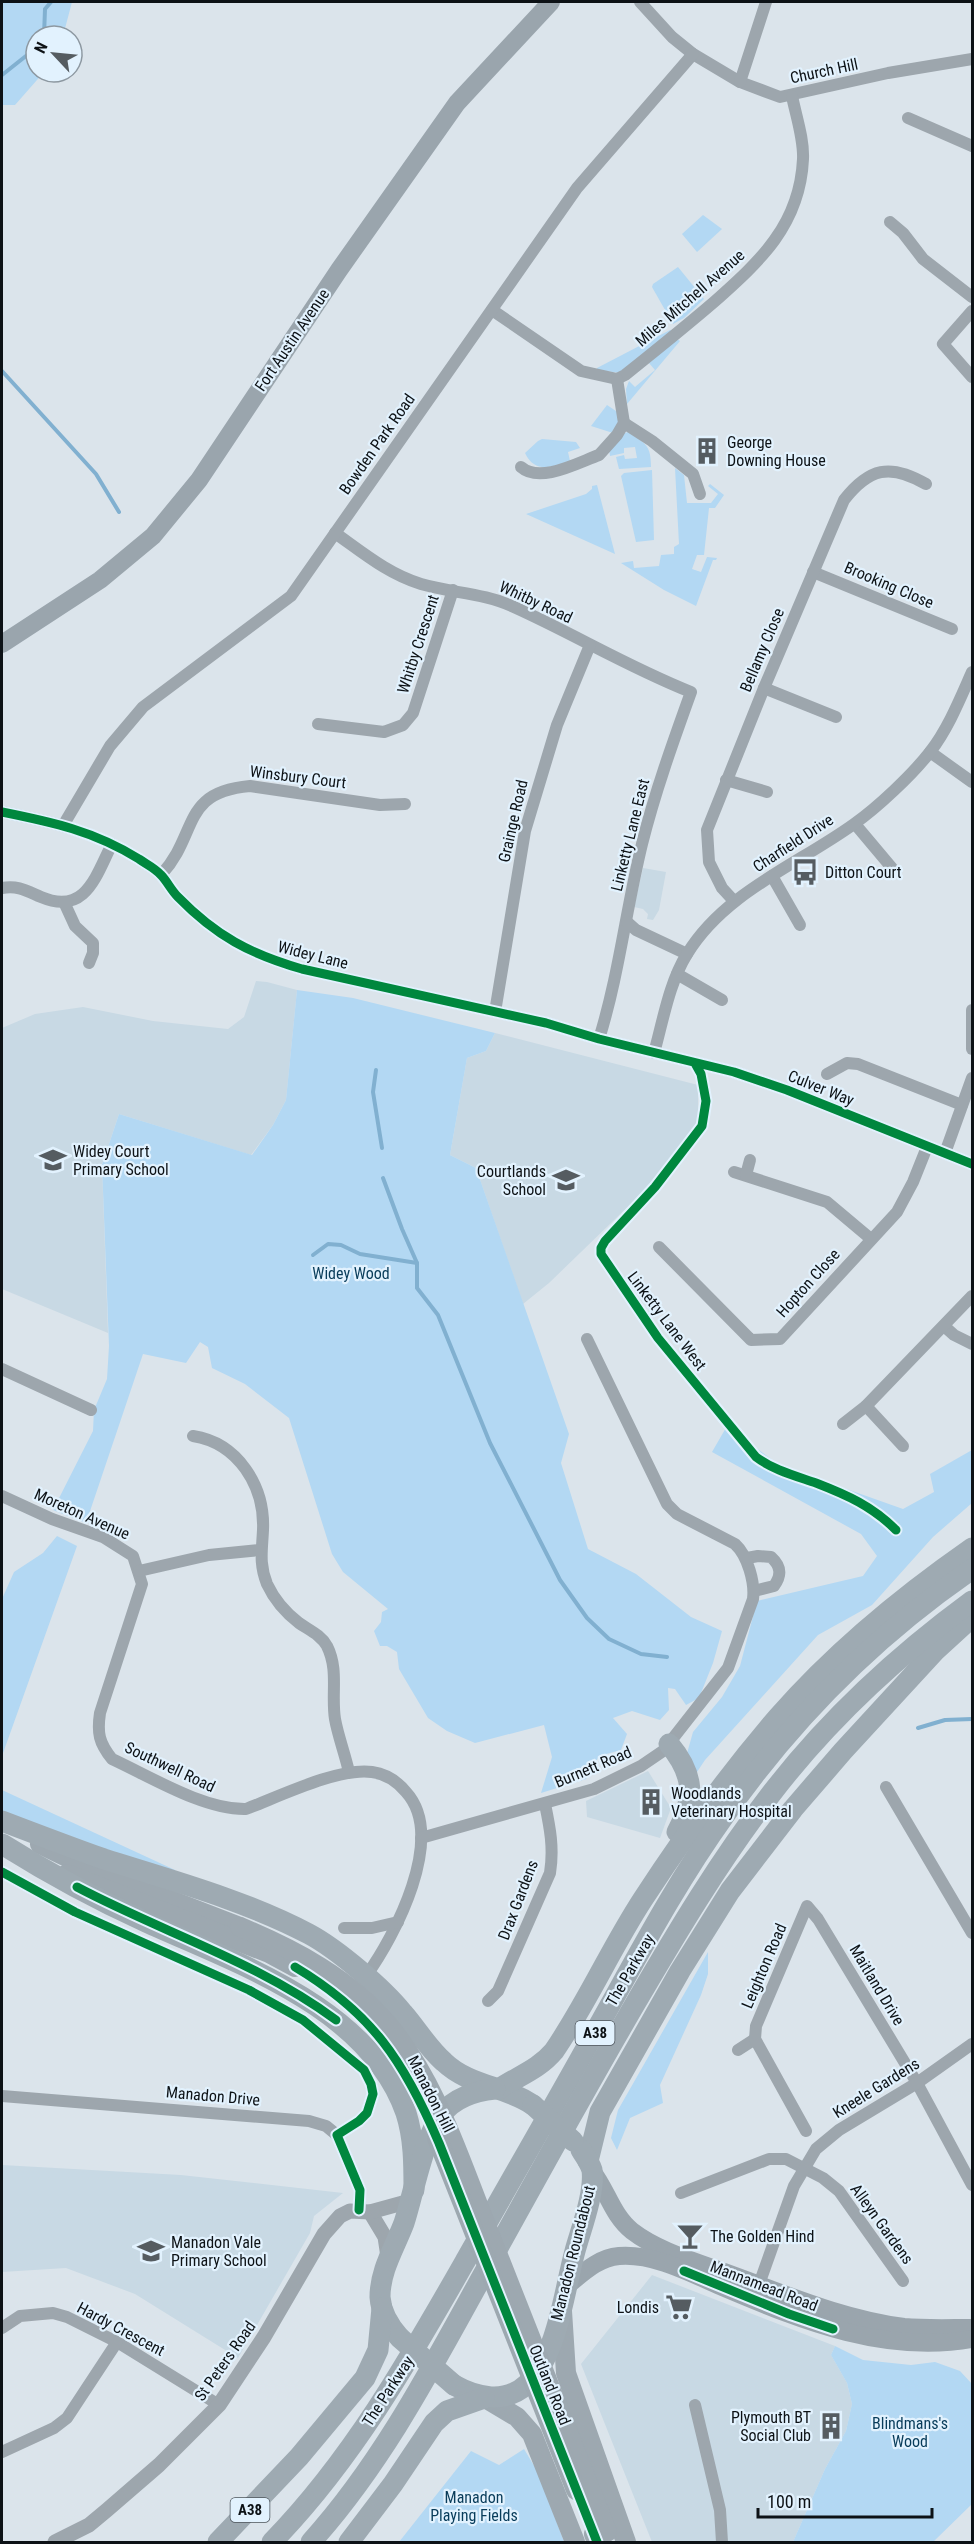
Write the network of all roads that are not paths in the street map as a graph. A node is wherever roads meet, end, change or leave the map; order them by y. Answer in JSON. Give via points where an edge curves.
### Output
{"nodes":[{"id":1,"x":551,"y":2,"type":"edge"},
{"id":2,"x":640,"y":2,"type":"edge"},
{"id":3,"x":766,"y":2,"type":"edge"},
{"id":4,"x":693,"y":54,"type":"junction"},
{"id":5,"x":972,"y":59,"type":"edge"},
{"id":6,"x":740,"y":82,"type":"junction"},
{"id":7,"x":792,"y":96,"type":"junction"},
{"id":8,"x":908,"y":118,"type":"dead end"},
{"id":9,"x":972,"y":146,"type":"edge"},
{"id":10,"x":890,"y":222,"type":"dead end"},
{"id":11,"x":972,"y":297,"type":"edge"},
{"id":12,"x":492,"y":310,"type":"junction"},
{"id":13,"x":972,"y":311,"type":"edge"},
{"id":14,"x":972,"y":376,"type":"edge"},
{"id":15,"x":617,"y":379,"type":"junction"},
{"id":16,"x":624,"y":423,"type":"junction"},
{"id":17,"x":521,"y":467,"type":"dead end"},
{"id":18,"x":926,"y":484,"type":"dead end"},
{"id":19,"x":700,"y":494,"type":"dead end"},
{"id":20,"x":335,"y":533,"type":"junction"},
{"id":21,"x":813,"y":572,"type":"junction"},
{"id":22,"x":453,"y":590,"type":"junction"},
{"id":23,"x":951,"y":629,"type":"dead end"},
{"id":24,"x":2,"y":644,"type":"edge"},
{"id":25,"x":590,"y":645,"type":"junction"},
{"id":26,"x":972,"y":672,"type":"edge"},
{"id":27,"x":764,"y":688,"type":"junction"},
{"id":28,"x":691,"y":692,"type":"joint"},
{"id":29,"x":836,"y":717,"type":"dead end"},
{"id":30,"x":318,"y":724,"type":"dead end"},
{"id":31,"x":930,"y":752,"type":"junction"},
{"id":32,"x":726,"y":780,"type":"junction"},
{"id":33,"x":972,"y":782,"type":"edge"},
{"id":34,"x":767,"y":792,"type":"dead end"},
{"id":35,"x":405,"y":804,"type":"dead end"},
{"id":36,"x":2,"y":812,"type":"edge"},
{"id":37,"x":64,"y":824,"type":"junction"},
{"id":38,"x":855,"y":824,"type":"junction"},
{"id":39,"x":112,"y":844,"type":"junction"},
{"id":40,"x":892,"y":868,"type":"dead end"},
{"id":41,"x":161,"y":875,"type":"junction"},
{"id":42,"x":772,"y":876,"type":"junction"},
{"id":43,"x":2,"y":888,"type":"edge"},
{"id":44,"x":734,"y":901,"type":"junction"},
{"id":45,"x":64,"y":902,"type":"junction"},
{"id":46,"x":627,"y":922,"type":"junction"},
{"id":47,"x":800,"y":925,"type":"dead end"},
{"id":48,"x":106,"y":942,"type":"dead end"},
{"id":49,"x":93,"y":943,"type":"junction"},
{"id":50,"x":687,"y":954,"type":"junction"},
{"id":51,"x":89,"y":963,"type":"dead end"},
{"id":52,"x":677,"y":974,"type":"junction"},
{"id":53,"x":722,"y":1000,"type":"dead end"},
{"id":54,"x":972,"y":1010,"type":"edge"},
{"id":55,"x":495,"y":1012,"type":"junction"},
{"id":56,"x":599,"y":1040,"type":"junction"},
{"id":57,"x":972,"y":1049,"type":"edge"},
{"id":58,"x":654,"y":1053,"type":"junction"},
{"id":59,"x":828,"y":1074,"type":"dead end"},
{"id":60,"x":972,"y":1078,"type":"edge"},
{"id":61,"x":962,"y":1105,"type":"junction"},
{"id":62,"x":927,"y":1147,"type":"junction"},
{"id":63,"x":945,"y":1153,"type":"junction"},
{"id":64,"x":750,"y":1160,"type":"dead end"},
{"id":65,"x":972,"y":1164,"type":"edge"},
{"id":66,"x":872,"y":1239,"type":"junction"},
{"id":67,"x":659,"y":1247,"type":"dead end"},
{"id":68,"x":972,"y":1296,"type":"edge"},
{"id":69,"x":944,"y":1326,"type":"junction"},
{"id":70,"x":972,"y":1344,"type":"edge"},
{"id":71,"x":587,"y":1347,"type":"dead end"},
{"id":72,"x":2,"y":1369,"type":"edge"},
{"id":73,"x":866,"y":1406,"type":"junction"},
{"id":74,"x":91,"y":1410,"type":"dead end"},
{"id":75,"x":843,"y":1424,"type":"dead end"},
{"id":76,"x":193,"y":1436,"type":"dead end"},
{"id":77,"x":903,"y":1446,"type":"dead end"},
{"id":78,"x":2,"y":1496,"type":"edge"},
{"id":79,"x":972,"y":1548,"type":"edge"},
{"id":80,"x":260,"y":1550,"type":"junction"},
{"id":81,"x":747,"y":1558,"type":"junction"},
{"id":82,"x":972,"y":1569,"type":"edge"},
{"id":83,"x":139,"y":1571,"type":"junction"},
{"id":84,"x":754,"y":1591,"type":"junction"},
{"id":85,"x":972,"y":1601,"type":"edge"},
{"id":86,"x":972,"y":1616,"type":"edge"},
{"id":87,"x":669,"y":1744,"type":"junction"},
{"id":88,"x":349,"y":1772,"type":"junction"},
{"id":89,"x":886,"y":1787,"type":"dead end"},
{"id":90,"x":544,"y":1804,"type":"junction"},
{"id":91,"x":2,"y":1822,"type":"edge"},
{"id":92,"x":421,"y":1838,"type":"junction"},
{"id":93,"x":7,"y":1848,"type":"edge"},
{"id":94,"x":2,"y":1872,"type":"edge"},
{"id":95,"x":643,"y":1900,"type":"junction"},
{"id":96,"x":807,"y":1906,"type":"joint"},
{"id":97,"x":398,"y":1922,"type":"junction"},
{"id":98,"x":344,"y":1928,"type":"dead end"},
{"id":99,"x":972,"y":1933,"type":"edge"},
{"id":100,"x":366,"y":1976,"type":"junction"},
{"id":101,"x":488,"y":2001,"type":"dead end"},
{"id":102,"x":755,"y":2039,"type":"junction"},
{"id":103,"x":972,"y":2044,"type":"edge"},
{"id":104,"x":738,"y":2050,"type":"dead end"},
{"id":105,"x":917,"y":2083,"type":"junction"},
{"id":106,"x":499,"y":2089,"type":"junction"},
{"id":107,"x":2,"y":2096,"type":"edge"},
{"id":108,"x":806,"y":2131,"type":"dead end"},
{"id":109,"x":337,"y":2135,"type":"junction"},
{"id":110,"x":590,"y":2166,"type":"junction"},
{"id":111,"x":803,"y":2167,"type":"junction"},
{"id":112,"x":972,"y":2185,"type":"edge"},
{"id":113,"x":681,"y":2193,"type":"dead end"},
{"id":114,"x":412,"y":2195,"type":"junction"},
{"id":115,"x":364,"y":2211,"type":"junction"},
{"id":116,"x":480,"y":2230,"type":"junction"},
{"id":117,"x":388,"y":2260,"type":"junction"},
{"id":118,"x":903,"y":2282,"type":"dead end"},
{"id":119,"x":568,"y":2285,"type":"junction"},
{"id":120,"x":756,"y":2292,"type":"junction"},
{"id":121,"x":562,"y":2306,"type":"junction"},
{"id":122,"x":382,"y":2308,"type":"junction"},
{"id":123,"x":2,"y":2328,"type":"edge"},
{"id":124,"x":972,"y":2328,"type":"edge"},
{"id":125,"x":972,"y":2339,"type":"edge"},
{"id":126,"x":117,"y":2342,"type":"junction"},
{"id":127,"x":484,"y":2398,"type":"junction"},
{"id":128,"x":219,"y":2405,"type":"junction"},
{"id":129,"x":695,"y":2405,"type":"dead end"},
{"id":130,"x":2,"y":2452,"type":"edge"},
{"id":131,"x":602,"y":2538,"type":"edge"},
{"id":132,"x":55,"y":2542,"type":"edge"},
{"id":133,"x":218,"y":2542,"type":"edge"},
{"id":134,"x":272,"y":2542,"type":"edge"},
{"id":135,"x":311,"y":2542,"type":"edge"},
{"id":136,"x":349,"y":2542,"type":"edge"},
{"id":137,"x":575,"y":2542,"type":"edge"},
{"id":138,"x":626,"y":2542,"type":"edge"},
{"id":139,"x":722,"y":2542,"type":"edge"}],
"edges":[{"from":1,"to":24,"type":"main road","name":"Fort Austin Avenue","via":[[457,103],[339,270],[199,480],[153,536],[100,580]]},
{"from":2,"to":4,"type":"street","name":"Church Hill"},
{"from":3,"to":6,"type":"street"},
{"from":4,"to":6,"type":"street","name":"Church Hill"},
{"from":4,"to":12,"type":"street","name":"Bowden Park Road","via":[[576,188]]},
{"from":5,"to":7,"type":"street","name":"Church Hill","via":[[888,73]]},
{"from":6,"to":7,"type":"street","name":"Church Hill","via":[[771,95]]},
{"from":7,"to":15,"type":"street","name":"Miles Mitchell Avenue","via":[[803,158],[800,186],[781,232],[748,271]]},
{"from":8,"to":9,"type":"street"},
{"from":10,"to":11,"type":"street","via":[[923,259]]},
{"from":12,"to":15,"type":"street","via":[[581,371]]},
{"from":12,"to":20,"type":"street","name":"Bowden Park Road"},
{"from":13,"to":14,"type":"street","via":[[943,344]]},
{"from":15,"to":16,"type":"street"},
{"from":16,"to":17,"type":"street","via":[[599,455],[550,472],[534,474]]},
{"from":16,"to":19,"type":"street","via":[[693,474]]},
{"from":18,"to":21,"type":"street","name":"Bellamy Close","via":[[896,471],[867,476],[844,500]]},
{"from":20,"to":22,"type":"street","name":"Whitby Road","via":[[393,573]]},
{"from":20,"to":37,"type":"street","name":"Bowden Park Road","via":[[291,596],[143,707],[128,723]]},
{"from":21,"to":23,"type":"street","name":"Brooking Close"},
{"from":21,"to":27,"type":"street","name":"Bellamy Close"},
{"from":22,"to":25,"type":"street","name":"Whitby Road","via":[[512,606]]},
{"from":22,"to":30,"type":"street","name":"Whitby Crescent","via":[[413,713],[403,725],[384,732]]},
{"from":25,"to":28,"type":"street","name":"Whitby Road","via":[[646,675]]},
{"from":25,"to":55,"type":"street","name":"Grainge Road","via":[[557,725],[525,831]]},
{"from":26,"to":31,"type":"street","name":"Charfield Drive"},
{"from":27,"to":29,"type":"street"},
{"from":27,"to":32,"type":"street","name":"Bellamy Close"},
{"from":28,"to":46,"type":"street","name":"Linketty Lane East","via":[[653,802]]},
{"from":31,"to":33,"type":"street"},
{"from":31,"to":38,"type":"street","name":"Charfield Drive"},
{"from":32,"to":34,"type":"street"},
{"from":32,"to":44,"type":"street","name":"Bellamy Close","via":[[707,830],[706,845],[709,862],[722,888]]},
{"from":35,"to":41,"type":"street","name":"Winsbury Court","via":[[380,805],[250,786],[233,787],[207,798],[171,865]]},
{"from":36,"to":37,"type":"street","name":"Widey Lane"},
{"from":37,"to":39,"type":"street","name":"Widey Lane"},
{"from":38,"to":40,"type":"street"},
{"from":38,"to":42,"type":"street","name":"Charfield Drive"},
{"from":39,"to":41,"type":"street","name":"Widey Lane"},
{"from":39,"to":45,"type":"street","via":[[89,890]]},
{"from":41,"to":55,"type":"street","name":"Widey Lane","via":[[191,910],[237,945],[263,958]]},
{"from":42,"to":44,"type":"street","name":"Charfield Drive"},
{"from":42,"to":47,"type":"street"},
{"from":43,"to":45,"type":"street","via":[[23,888],[43,898]]},
{"from":44,"to":50,"type":"street","name":"Charfield Drive"},
{"from":45,"to":49,"type":"street","via":[[75,926]]},
{"from":46,"to":50,"type":"street"},
{"from":46,"to":56,"type":"street","name":"Linketty Lane East","via":[[615,986]]},
{"from":48,"to":49,"type":"street"},
{"from":49,"to":51,"type":"street"},
{"from":50,"to":52,"type":"street","name":"Charfield Drive"},
{"from":52,"to":53,"type":"street"},
{"from":52,"to":58,"type":"street","name":"Charfield Drive"},
{"from":54,"to":57,"type":"street"},
{"from":55,"to":56,"type":"street","name":"Widey Lane"},
{"from":56,"to":58,"type":"street","name":"Widey Lane"},
{"from":58,"to":62,"type":"street","name":"Culver Way","via":[[734,1072],[787,1090]]},
{"from":59,"to":61,"type":"street","via":[[847,1063],[858,1064]]},
{"from":60,"to":61,"type":"street"},
{"from":61,"to":63,"type":"street"},
{"from":62,"to":63,"type":"street","name":"Culver Way"},
{"from":62,"to":66,"type":"street","name":"Hopton Close","via":[[897,1212]]},
{"from":63,"to":65,"type":"street","name":"Culver Way"},
{"from":64,"to":66,"type":"street","via":[[740,1173],[827,1202]]},
{"from":66,"to":67,"type":"street","name":"Hopton Close","via":[[780,1339],[751,1340]]},
{"from":68,"to":69,"type":"street"},
{"from":69,"to":70,"type":"street"},
{"from":69,"to":73,"type":"street"},
{"from":71,"to":81,"type":"street","via":[[667,1504],[677,1514],[735,1544]]},
{"from":72,"to":74,"type":"street"},
{"from":73,"to":75,"type":"street"},
{"from":73,"to":77,"type":"street"},
{"from":76,"to":80,"type":"street","via":[[223,1446],[239,1459],[250,1476],[262,1510]]},
{"from":78,"to":83,"type":"street","name":"Moreton Avenue","via":[[120,1546],[134,1556]]},
{"from":79,"to":95,"type":"highway","number":"A38","via":[[876,1622],[779,1716],[729,1778]]},
{"from":80,"to":83,"type":"street"},
{"from":80,"to":88,"type":"street","via":[[268,1586],[280,1606],[326,1645],[335,1673],[335,1717]]},
{"from":81,"to":84,"type":"street","name":"Burnett Road"},
{"from":81,"to":84,"type":"street","via":[[771,1557],[780,1570],[774,1586]]},
{"from":82,"to":134,"type":"highway","name":"The Parkway","number":"A38","via":[[881,1640],[833,1686],[781,1742],[723,1817],[643,1947],[418,2345],[344,2457]]},
{"from":83,"to":88,"type":"street","name":"Southwell Road","via":[[142,1584],[97,1731],[101,1746],[112,1759],[228,1809],[246,1809]]},
{"from":84,"to":87,"type":"street","name":"Burnett Road","via":[[728,1668]]},
{"from":85,"to":135,"type":"highway","name":"The Parkway","number":"A38","via":[[856,1698],[773,1791],[738,1838],[609,2049],[405,2416],[365,2476]]},
{"from":86,"to":110,"type":"highway","number":"A38","via":[[843,1751],[730,1891],[600,2112]]},
{"from":87,"to":90,"type":"street","name":"Burnett Road","via":[[641,1766],[594,1789]]},
{"from":87,"to":95,"type":"highway","via":[[689,1779],[689,1807]]},
{"from":88,"to":92,"type":"street","name":"Southwell Road","via":[[385,1775],[399,1784],[411,1796],[419,1814]]},
{"from":89,"to":99,"type":"street","via":[[900,1800]]},
{"from":90,"to":92,"type":"street","name":"Burnett Road"},
{"from":90,"to":101,"type":"street","name":"Drax Gardens","via":[[552,1833],[550,1873],[498,1991]]},
{"from":91,"to":100,"type":"highway","name":"Manadon Roundabout","via":[[269,1915],[312,1936]]},
{"from":91,"to":116,"type":"main road","name":"Manadon Hill","bridge":true,"via":[[98,1872],[286,1946],[347,1985],[389,2026],[419,2071],[437,2105]]},
{"from":92,"to":97,"type":"street","name":"Southwell Road","via":[[414,1879]]},
{"from":93,"to":114,"type":"highway","via":[[143,1921],[271,1979],[336,2020],[378,2065],[402,2104],[412,2141]]},
{"from":93,"to":116,"type":"main road","name":"Manadon Hill","bridge":true,"via":[[269,1953],[326,1985],[364,2018],[399,2062]]},
{"from":94,"to":109,"type":"street","via":[[75,1912],[249,1990],[303,2020],[364,2070],[374,2094],[367,2113]]},
{"from":95,"to":106,"type":"highway","number":"A38","via":[[554,2051],[533,2071]]},
{"from":96,"to":102,"type":"street","name":"Leighton Road","via":[[756,2026]]},
{"from":96,"to":105,"type":"street","name":"Maitland Drive","via":[[818,1918]]},
{"from":97,"to":98,"type":"street","via":[[372,1928]]},
{"from":97,"to":100,"type":"street","name":"Southwell Road"},
{"from":100,"to":106,"type":"highway","name":"Manadon Roundabout","via":[[402,2011],[444,2062],[464,2076]]},
{"from":102,"to":104,"type":"street"},
{"from":102,"to":108,"type":"street"},
{"from":103,"to":105,"type":"street","name":"Kneele Gardens"},
{"from":105,"to":111,"type":"street","name":"Kneele Gardens","via":[[838,2130]]},
{"from":105,"to":112,"type":"street","name":"Maitland Drive"},
{"from":106,"to":110,"type":"highway","name":"Manadon Roundabout","bridge":true,"via":[[533,2105],[573,2141]]},
{"from":106,"to":114,"type":"highway","via":[[464,2097],[442,2114],[430,2137]]},
{"from":107,"to":109,"type":"street","name":"Manadon Drive","via":[[309,2121],[326,2126]]},
{"from":109,"to":115,"type":"street","via":[[360,2190]]},
{"from":110,"to":119,"type":"highway","name":"Manadon Roundabout","via":[[587,2206]]},
{"from":110,"to":120,"type":"main road","name":"Mannamead Road","via":[[624,2223],[644,2239]]},
{"from":111,"to":113,"type":"street","via":[[786,2159],[769,2159]]},
{"from":111,"to":118,"type":"street","name":"Alleyn Gardens","via":[[839,2191]]},
{"from":111,"to":120,"type":"street","name":"Kneele Gardens"},
{"from":114,"to":115,"type":"street","name":"St Peters Road"},
{"from":114,"to":117,"type":"highway"},
{"from":115,"to":117,"type":"street","via":[[386,2236]]},
{"from":115,"to":128,"type":"street","name":"St Peters Road","via":[[340,2216],[324,2234]]},
{"from":116,"to":131,"type":"main road","name":"Outland Road","bridge":true},
{"from":117,"to":122,"type":"highway","via":[[381,2287]]},
{"from":119,"to":120,"type":"main road","name":"Mannamead Road","via":[[602,2260],[630,2256]]},
{"from":119,"to":121,"type":"highway","name":"Manadon Roundabout"},
{"from":120,"to":124,"type":"main road","name":"Mannamead Road","via":[[904,2327]]},
{"from":120,"to":125,"type":"main road","name":"Mannamead Road","via":[[828,2327],[897,2343]]},
{"from":121,"to":127,"type":"highway","name":"Manadon Roundabout","via":[[549,2346],[530,2380],[517,2391]]},
{"from":121,"to":138,"type":"main road","via":[[566,2373]]},
{"from":122,"to":127,"type":"highway","bridge":true,"via":[[400,2338],[454,2385]]},
{"from":122,"to":133,"type":"highway","number":"A38","via":[[378,2350],[365,2378],[299,2457]]},
{"from":123,"to":126,"type":"street","name":"Hardy Crescent","via":[[20,2316],[53,2313]]},
{"from":126,"to":128,"type":"street","name":"Hardy Crescent"},
{"from":126,"to":130,"type":"street","via":[[68,2418]]},
{"from":127,"to":136,"type":"highway","name":"Manadon Roundabout","via":[[447,2411],[434,2423]]},
{"from":127,"to":137,"type":"main road","via":[[518,2417],[532,2434]]},
{"from":128,"to":132,"type":"street","name":"St Peters Road","via":[[116,2503],[88,2525]]},
{"from":129,"to":139,"type":"street","via":[[720,2510]]}]}
